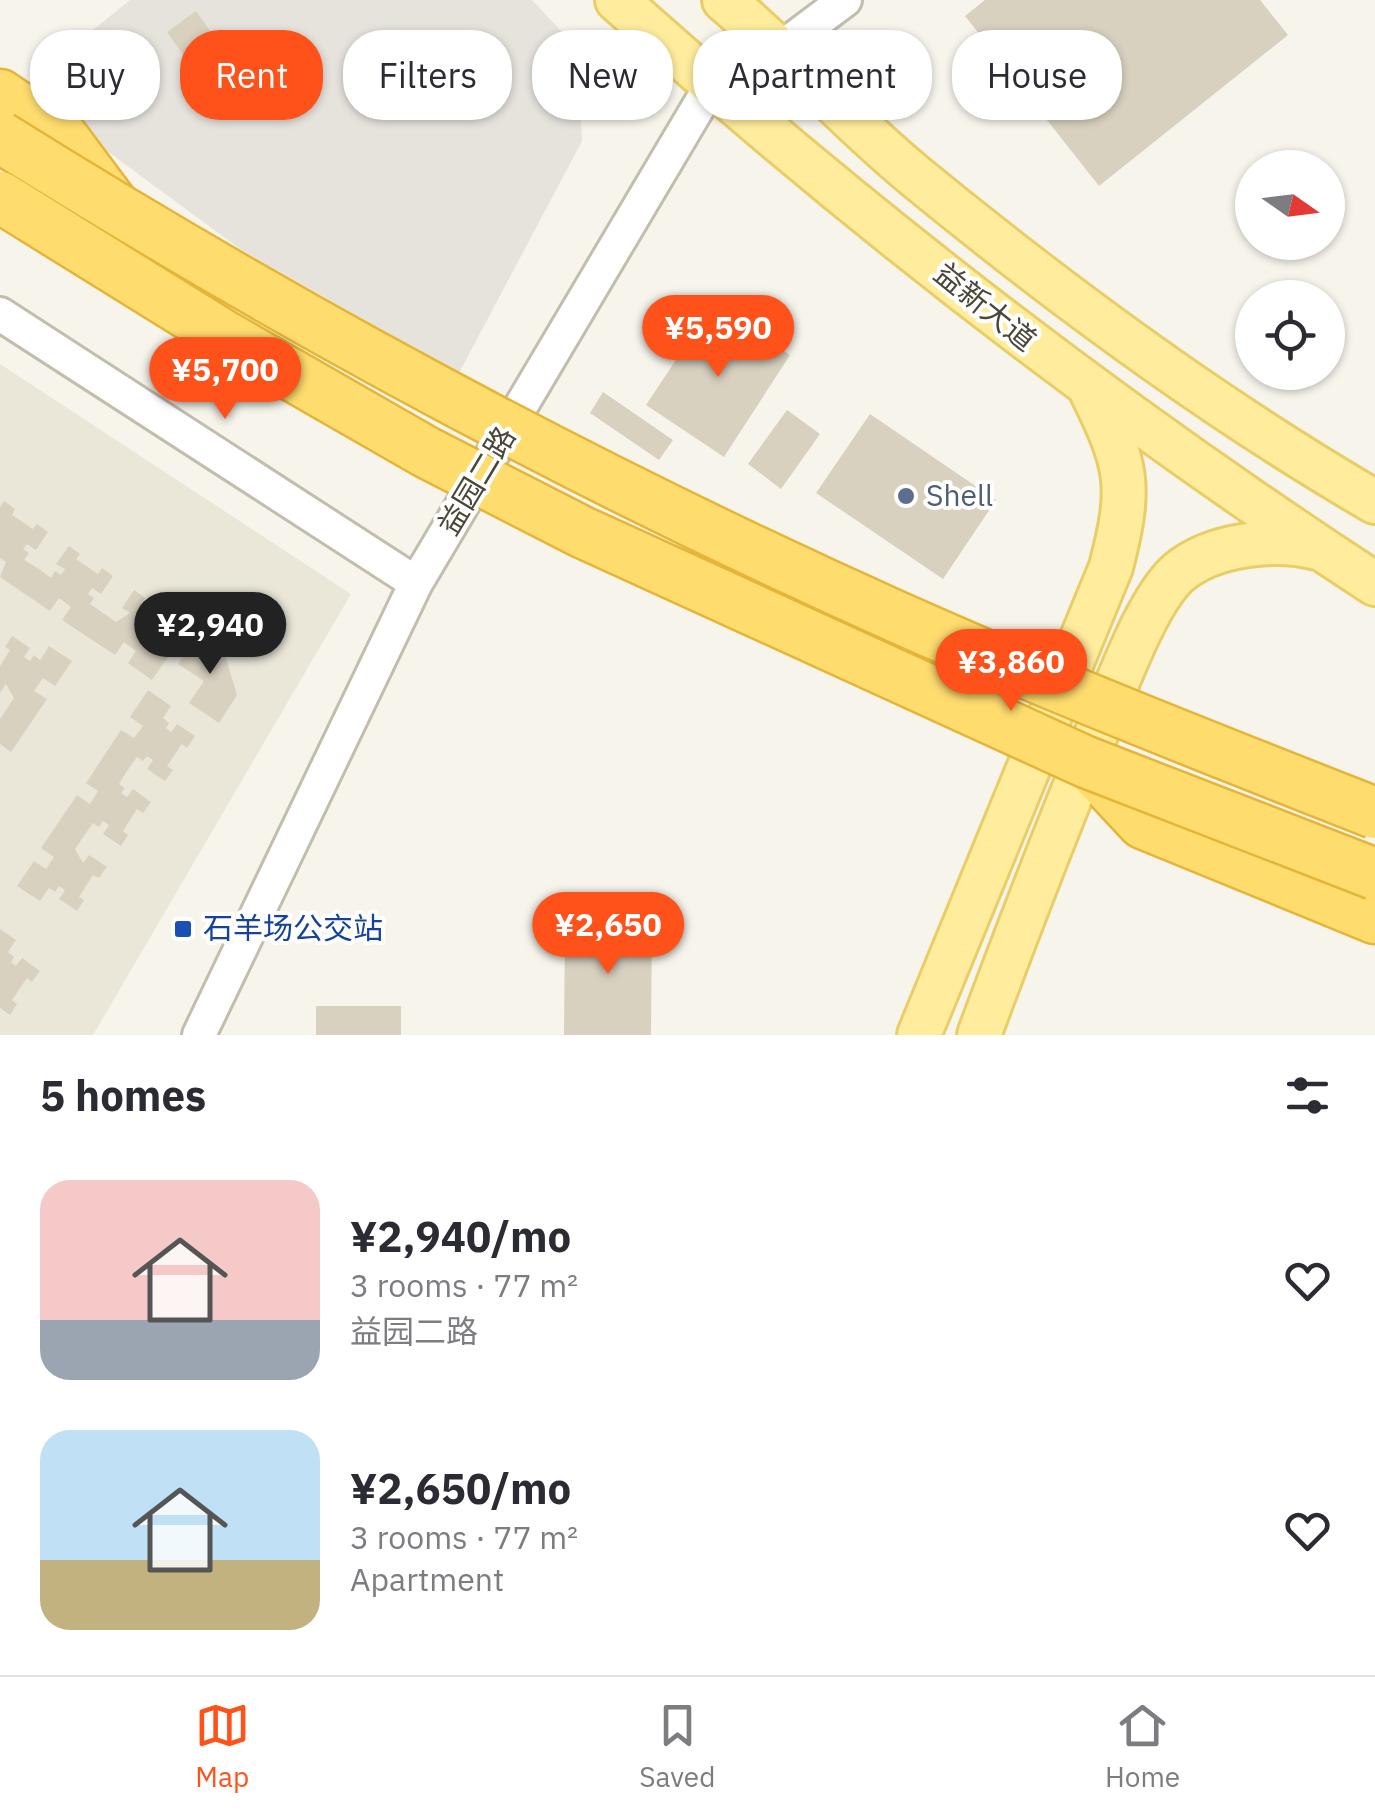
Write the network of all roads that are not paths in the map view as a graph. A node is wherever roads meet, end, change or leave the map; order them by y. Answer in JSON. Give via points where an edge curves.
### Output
{"nodes":[{"id":1,"x":618,"y":0,"type":"edge"},
{"id":2,"x":724,"y":0,"type":"edge"},
{"id":3,"x":845,"y":0,"type":"edge"},
{"id":4,"x":760,"y":30,"type":"edge"},
{"id":5,"x":805,"y":30,"type":"edge"},
{"id":6,"x":693,"y":67,"type":"edge"},
{"id":7,"x":0,"y":95,"type":"edge"},
{"id":8,"x":693,"y":116,"type":"edge"},
{"id":9,"x":756,"y":120,"type":"edge"},
{"id":10,"x":856,"y":120,"type":"edge"},
{"id":11,"x":0,"y":136,"type":"edge"},
{"id":12,"x":0,"y":197,"type":"edge"},
{"id":13,"x":116,"y":209,"type":"junction"},
{"id":14,"x":0,"y":314,"type":"edge"},
{"id":15,"x":1089,"y":386,"type":"junction"},
{"id":16,"x":1375,"y":502,"type":"edge"},
{"id":17,"x":1322,"y":550,"type":"junction"},
{"id":18,"x":416,"y":583,"type":"junction"},
{"id":19,"x":1375,"y":584,"type":"edge"},
{"id":20,"x":1086,"y":762,"type":"junction"},
{"id":21,"x":1375,"y":813,"type":"edge"},
{"id":22,"x":1375,"y":874,"type":"edge"},
{"id":23,"x":1375,"y":918,"type":"edge"},
{"id":24,"x":200,"y":1035,"type":"edge"},
{"id":25,"x":920,"y":1035,"type":"edge"},
{"id":26,"x":979,"y":1035,"type":"edge"}],
"edges":[{"from":1,"to":6,"type":"main road","name":"益新大道"},
{"from":2,"to":4,"type":"main road","name":"益新大道"},
{"from":3,"to":5,"type":"street"},
{"from":7,"to":13,"type":"highway","via":[[63,138]]},
{"from":8,"to":18,"type":"street","name":"益园二路"},
{"from":9,"to":15,"type":"main road","name":"益新大道"},
{"from":10,"to":16,"type":"main road","name":"益新大道","via":[[912,174],[1089,310],[1273,442]]},
{"from":11,"to":13,"type":"highway","bridge":true},
{"from":12,"to":20,"type":"highway","bridge":true,"via":[[426,452],[582,532]]},
{"from":13,"to":21,"type":"highway","bridge":true,"via":[[474,408],[747,547],[1020,670]]},
{"from":14,"to":18,"type":"street"},
{"from":15,"to":17,"type":"main road","name":"益新大道"},
{"from":15,"to":25,"type":"main road","via":[[1122,454],[1126,508],[1111,566]]},
{"from":17,"to":19,"type":"main road","name":"益新大道"},
{"from":17,"to":26,"type":"main road","via":[[1293,541],[1254,544],[1178,574],[1136,638]]},
{"from":18,"to":24,"type":"street","name":"益园二路"},
{"from":20,"to":22,"type":"highway","bridge":true},
{"from":20,"to":23,"type":"highway","via":[[1142,824]]}]}
